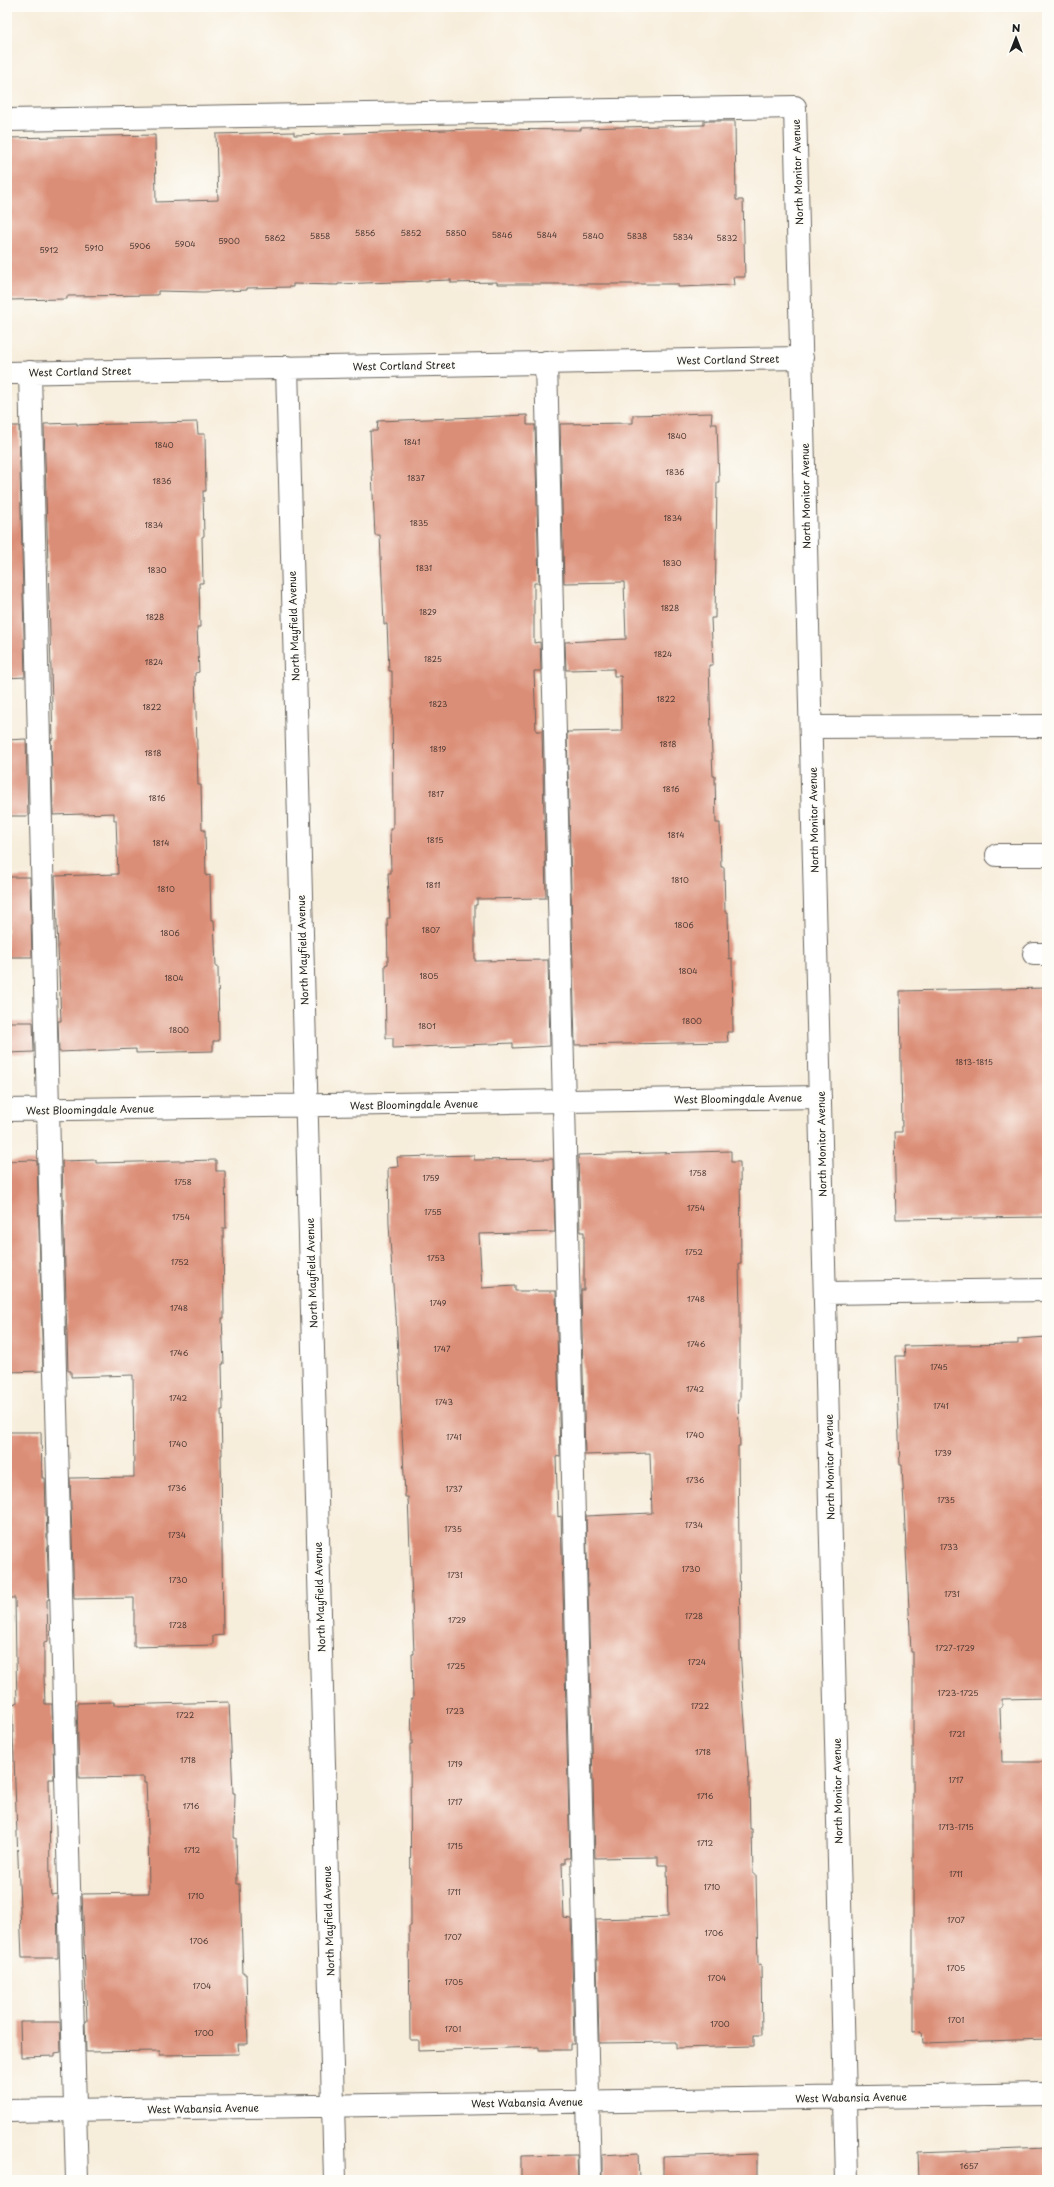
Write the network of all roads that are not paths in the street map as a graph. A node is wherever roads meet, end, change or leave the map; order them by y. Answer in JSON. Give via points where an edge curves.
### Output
{"nodes":[{"id":1,"x":7,"y":120,"type":"edge"},
{"id":2,"x":802,"y":358,"type":"junction"},
{"id":3,"x":546,"y":362,"type":"junction"},
{"id":4,"x":287,"y":367,"type":"junction"},
{"id":5,"x":30,"y":372,"type":"junction"},
{"id":6,"x":7,"y":373,"type":"edge"},
{"id":7,"x":1047,"y":726,"type":"edge"},
{"id":8,"x":811,"y":727,"type":"junction"},
{"id":9,"x":996,"y":855,"type":"dead end"},
{"id":10,"x":1047,"y":855,"type":"edge"},
{"id":11,"x":820,"y":1097,"type":"junction"},
{"id":12,"x":563,"y":1101,"type":"junction"},
{"id":13,"x":306,"y":1105,"type":"junction"},
{"id":14,"x":48,"y":1109,"type":"junction"},
{"id":15,"x":7,"y":1110,"type":"edge"},
{"id":16,"x":1047,"y":1290,"type":"edge"},
{"id":17,"x":825,"y":1293,"type":"junction"},
{"id":18,"x":1047,"y":2094,"type":"edge"},
{"id":19,"x":845,"y":2097,"type":"junction"},
{"id":20,"x":588,"y":2102,"type":"junction"},
{"id":21,"x":333,"y":2106,"type":"junction"},
{"id":22,"x":75,"y":2110,"type":"junction"},
{"id":23,"x":7,"y":2111,"type":"edge"},
{"id":24,"x":77,"y":2180,"type":"edge"},
{"id":25,"x":335,"y":2180,"type":"edge"},
{"id":26,"x":590,"y":2180,"type":"edge"},
{"id":27,"x":847,"y":2180,"type":"edge"}],
"edges":[{"from":1,"to":2,"type":"street","name":"North Monitor Avenue","via":[[795,107]]},
{"from":2,"to":3,"type":"street","name":"West Cortland Street"},
{"from":2,"to":8,"type":"street","name":"North Monitor Avenue"},
{"from":3,"to":4,"type":"street","name":"West Cortland Street"},
{"from":3,"to":12,"type":"street"},
{"from":4,"to":5,"type":"street","name":"West Cortland Street"},
{"from":4,"to":13,"type":"street","name":"North Mayfield Avenue"},
{"from":5,"to":6,"type":"street","name":"West Cortland Street"},
{"from":5,"to":14,"type":"street"},
{"from":7,"to":8,"type":"street"},
{"from":8,"to":11,"type":"street","name":"North Monitor Avenue"},
{"from":9,"to":10,"type":"street"},
{"from":11,"to":12,"type":"street","name":"West Bloomingdale Avenue"},
{"from":11,"to":17,"type":"street","name":"North Monitor Avenue"},
{"from":12,"to":13,"type":"street","name":"West Bloomingdale Avenue"},
{"from":12,"to":20,"type":"street"},
{"from":13,"to":14,"type":"street","name":"West Bloomingdale Avenue"},
{"from":13,"to":21,"type":"street","name":"North Mayfield Avenue"},
{"from":14,"to":15,"type":"street","name":"West Bloomingdale Avenue"},
{"from":14,"to":22,"type":"street"},
{"from":16,"to":17,"type":"street"},
{"from":17,"to":19,"type":"street","name":"North Monitor Avenue"},
{"from":18,"to":19,"type":"street","name":"West Wabansia Avenue"},
{"from":19,"to":20,"type":"street","name":"West Wabansia Avenue"},
{"from":19,"to":27,"type":"street","name":"North Monitor Avenue"},
{"from":20,"to":21,"type":"street","name":"West Wabansia Avenue"},
{"from":20,"to":26,"type":"street"},
{"from":21,"to":22,"type":"street","name":"West Wabansia Avenue"},
{"from":21,"to":25,"type":"street","name":"North Mayfield Avenue"},
{"from":22,"to":23,"type":"street","name":"West Wabansia Avenue"},
{"from":22,"to":24,"type":"street"}]}
